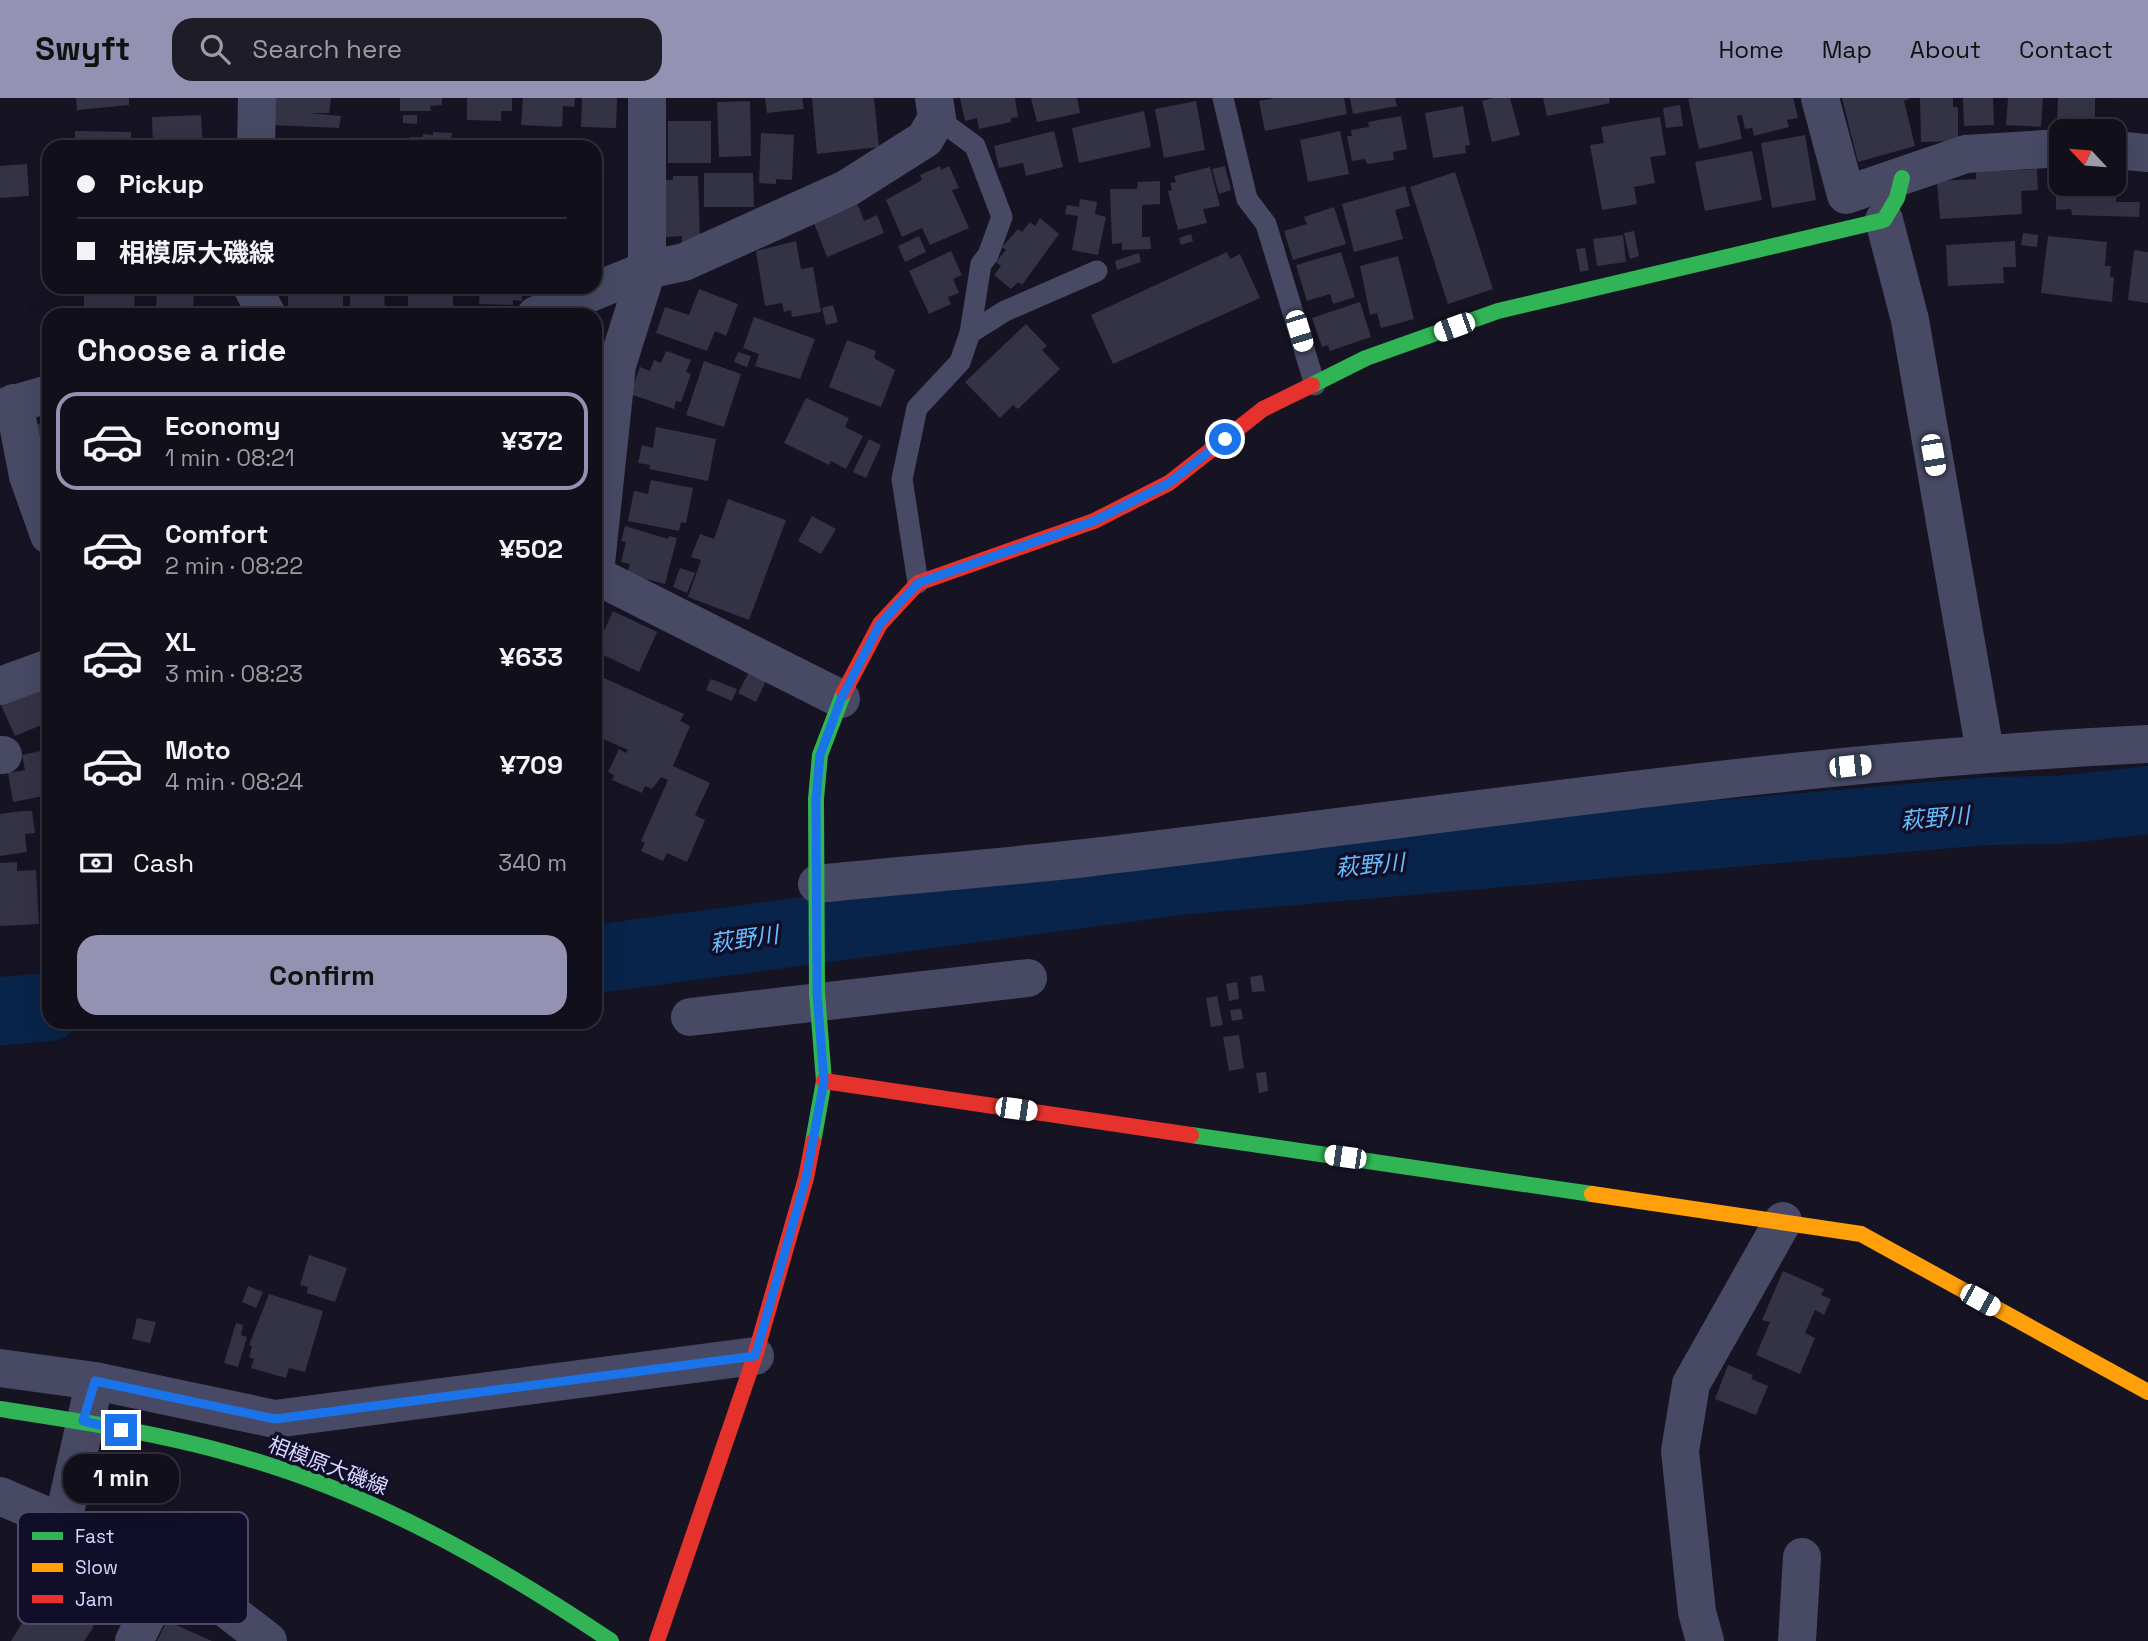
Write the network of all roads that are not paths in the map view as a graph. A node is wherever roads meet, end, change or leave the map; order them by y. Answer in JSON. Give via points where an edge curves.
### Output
{"nodes":[{"id":1,"x":257,"y":98,"type":"edge"},
{"id":2,"x":647,"y":98,"type":"edge"},
{"id":3,"x":1223,"y":98,"type":"edge"},
{"id":4,"x":1820,"y":98,"type":"edge"},
{"id":5,"x":936,"y":108,"type":"edge"},
{"id":6,"x":256,"y":140,"type":"edge"},
{"id":7,"x":2049,"y":149,"type":"edge"},
{"id":8,"x":2126,"y":151,"type":"edge"},
{"id":9,"x":2148,"y":153,"type":"edge"},
{"id":10,"x":1902,"y":178,"type":"junction"},
{"id":11,"x":1884,"y":220,"type":"junction"},
{"id":12,"x":647,"y":270,"type":"junction"},
{"id":13,"x":1097,"y":271,"type":"dead end"},
{"id":14,"x":602,"y":288,"type":"edge"},
{"id":15,"x":588,"y":294,"type":"edge"},
{"id":16,"x":553,"y":308,"type":"edge"},
{"id":17,"x":970,"y":333,"type":"junction"},
{"id":18,"x":1315,"y":385,"type":"junction"},
{"id":19,"x":21,"y":402,"type":"edge"},
{"id":20,"x":602,"y":508,"type":"edge"},
{"id":21,"x":42,"y":515,"type":"edge"},
{"id":22,"x":602,"y":578,"type":"edge"},
{"id":23,"x":918,"y":583,"type":"junction"},
{"id":24,"x":42,"y":671,"type":"edge"},
{"id":25,"x":0,"y":686,"type":"edge"},
{"id":26,"x":841,"y":699,"type":"junction"},
{"id":27,"x":2148,"y":744,"type":"edge"},
{"id":28,"x":1984,"y":752,"type":"junction"},
{"id":29,"x":817,"y":892,"type":"junction"},
{"id":30,"x":1028,"y":978,"type":"dead end"},
{"id":31,"x":818,"y":998,"type":"junction"},
{"id":32,"x":690,"y":1017,"type":"dead end"},
{"id":33,"x":824,"y":1081,"type":"junction"},
{"id":34,"x":1783,"y":1222,"type":"junction"},
{"id":35,"x":755,"y":1356,"type":"junction"},
{"id":36,"x":0,"y":1367,"type":"edge"},
{"id":37,"x":95,"y":1381,"type":"junction"},
{"id":38,"x":2148,"y":1392,"type":"edge"},
{"id":39,"x":0,"y":1409,"type":"edge"},
{"id":40,"x":83,"y":1421,"type":"junction"},
{"id":41,"x":0,"y":1496,"type":"edge"},
{"id":42,"x":40,"y":1512,"type":"edge"},
{"id":43,"x":65,"y":1512,"type":"edge"},
{"id":44,"x":1802,"y":1557,"type":"dead end"},
{"id":45,"x":143,"y":1624,"type":"edge"},
{"id":46,"x":246,"y":1624,"type":"edge"},
{"id":47,"x":134,"y":1641,"type":"edge"},
{"id":48,"x":268,"y":1641,"type":"edge"},
{"id":49,"x":611,"y":1641,"type":"edge"},
{"id":50,"x":657,"y":1641,"type":"edge"},
{"id":51,"x":1705,"y":1641,"type":"edge"},
{"id":52,"x":1797,"y":1641,"type":"edge"}],
"edges":[{"from":1,"to":6,"type":"street"},
{"from":2,"to":12,"type":"street"},
{"from":3,"to":18,"type":"lane","via":[[1247,199],[1266,224]]},
{"from":4,"to":10,"type":"street","via":[[1846,195]]},
{"from":5,"to":12,"type":"street","via":[[926,139],[846,189],[684,262]]},
{"from":5,"to":17,"type":"lane","via":[[975,146],[1002,217],[981,264]]},
{"from":7,"to":10,"type":"street","via":[[1966,153]]},
{"from":8,"to":9,"type":"street"},
{"from":10,"to":11,"type":"street"},
{"from":11,"to":18,"type":"street","via":[[1498,310],[1366,358]]},
{"from":11,"to":28,"type":"street","via":[[1910,320]]},
{"from":12,"to":14,"type":"street"},
{"from":12,"to":20,"type":"street","via":[[617,365]]},
{"from":13,"to":17,"type":"lane","via":[[1005,311]]},
{"from":15,"to":16,"type":"street"},
{"from":17,"to":23,"type":"lane","via":[[960,362],[917,408],[902,479]]},
{"from":18,"to":23,"type":"street","via":[[1263,409],[1169,483],[1094,521]]},
{"from":19,"to":21,"type":"street","via":[[28,476]]},
{"from":22,"to":26,"type":"street"},
{"from":23,"to":26,"type":"street","via":[[880,624]]},
{"from":24,"to":25,"type":"street"},
{"from":26,"to":29,"type":"street","via":[[820,755]]},
{"from":27,"to":28,"type":"street"},
{"from":28,"to":29,"type":"street","via":[[1607,792]]},
{"from":29,"to":31,"type":"street"},
{"from":30,"to":31,"type":"street"},
{"from":31,"to":32,"type":"street"},
{"from":31,"to":33,"type":"street"},
{"from":33,"to":34,"type":"street"},
{"from":33,"to":35,"type":"street","via":[[806,1178]]},
{"from":34,"to":38,"type":"street","via":[[1861,1234]]},
{"from":34,"to":51,"type":"street","via":[[1691,1384],[1680,1451],[1697,1612]]},
{"from":35,"to":37,"type":"street","via":[[275,1419]]},
{"from":35,"to":50,"type":"street"},
{"from":36,"to":37,"type":"street"},
{"from":37,"to":40,"type":"street"},
{"from":39,"to":40,"type":"street","name":"相模原大磯線"},
{"from":40,"to":43,"type":"street"},
{"from":40,"to":49,"type":"street","name":"相模原大磯線","via":[[243,1457],[384,1509],[460,1546]]},
{"from":41,"to":42,"type":"street"},
{"from":44,"to":52,"type":"street"},
{"from":45,"to":47,"type":"street"},
{"from":46,"to":48,"type":"street"}]}
